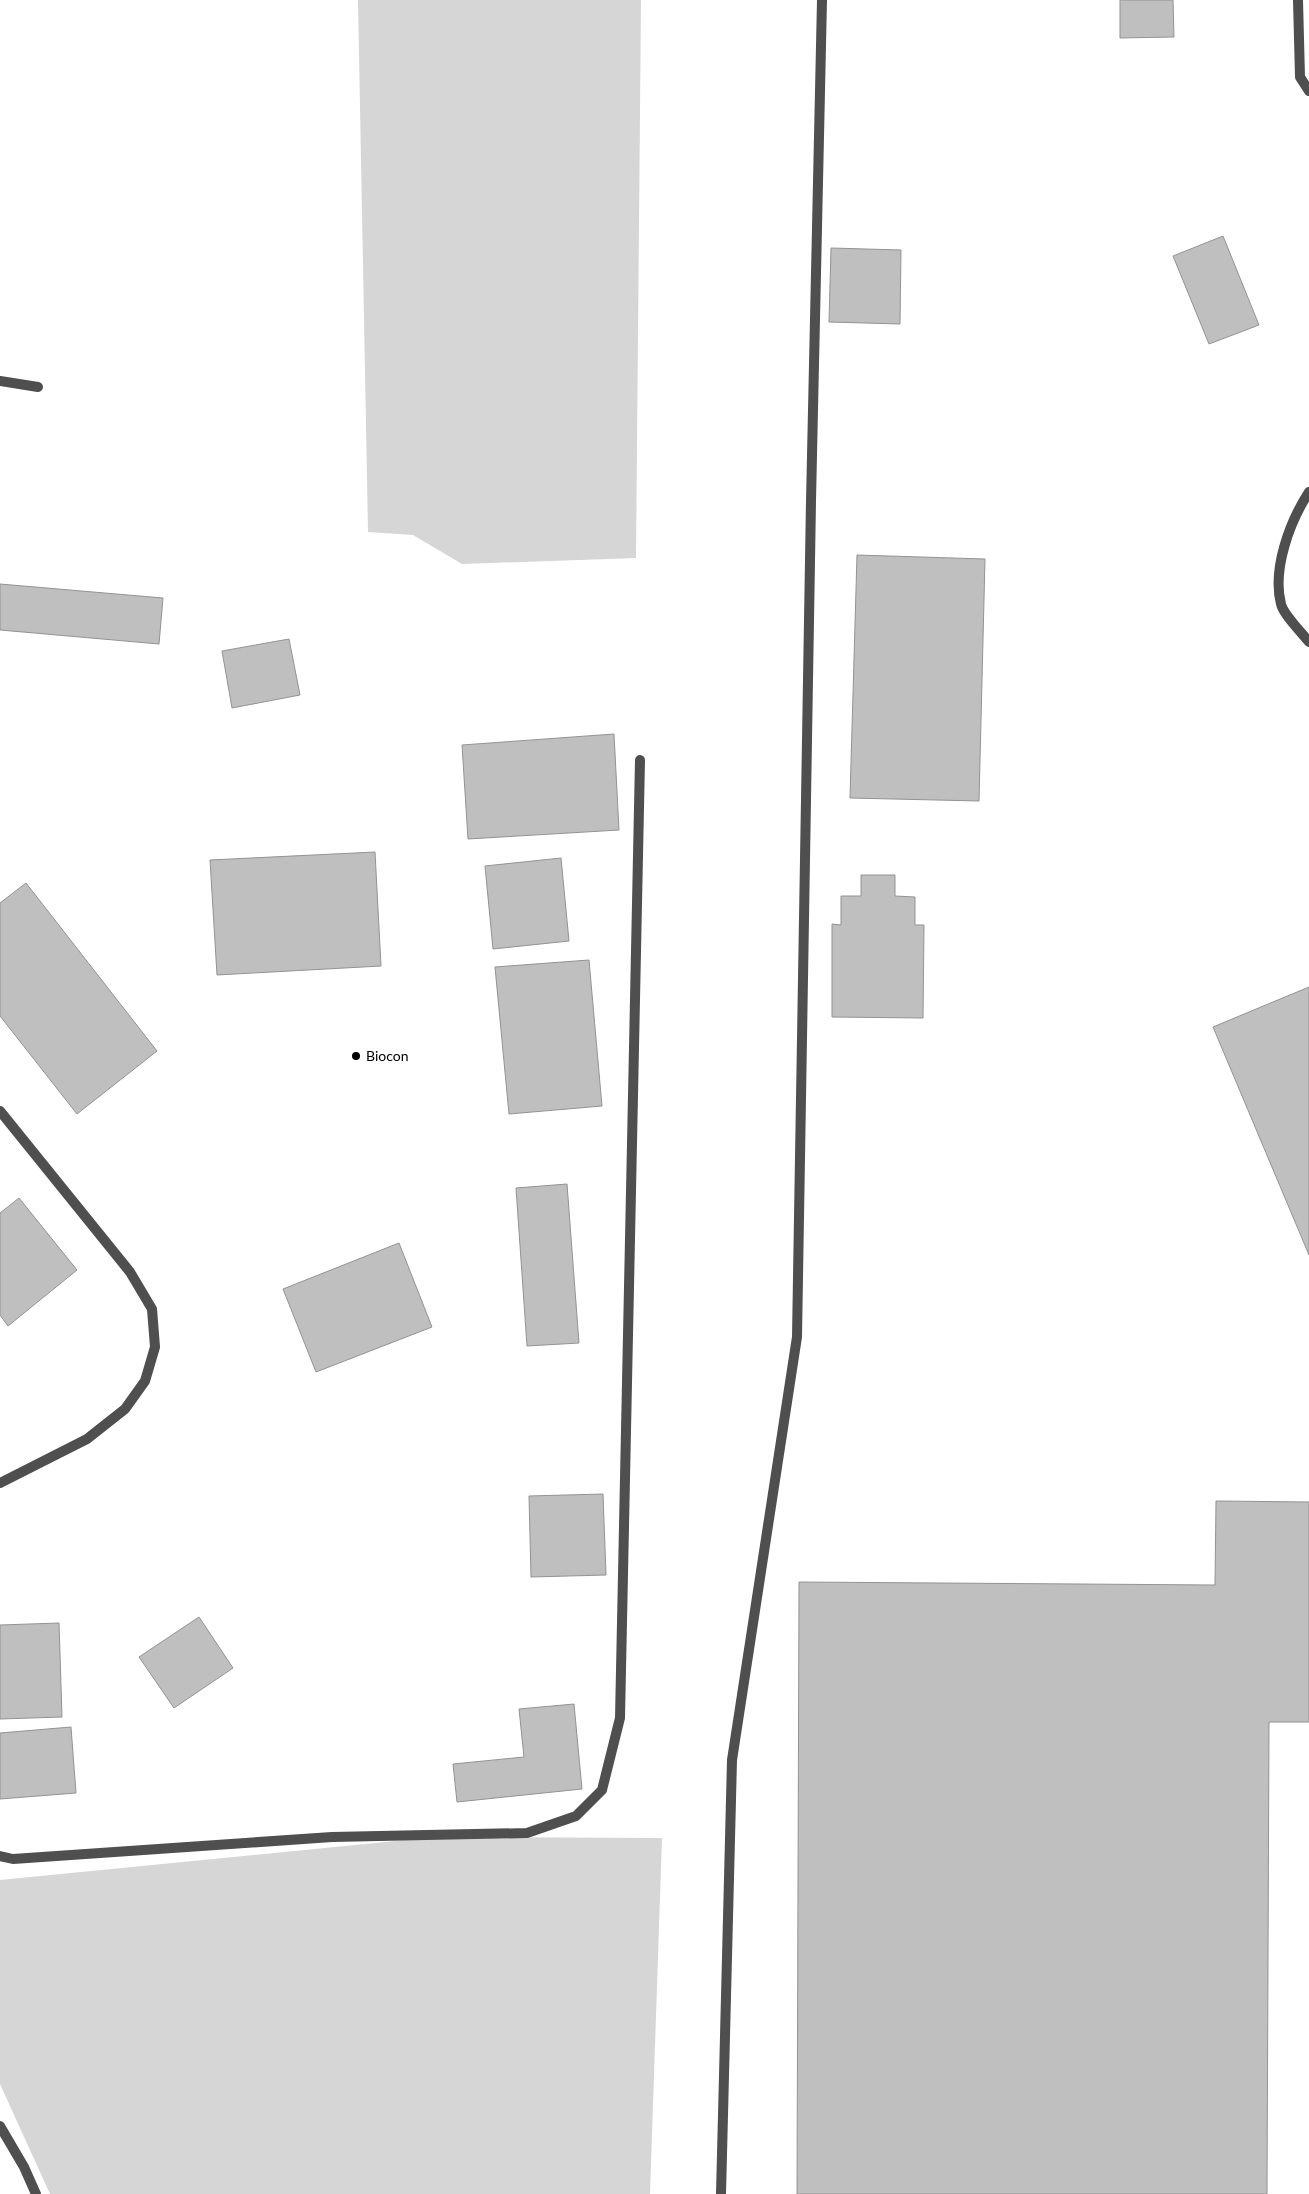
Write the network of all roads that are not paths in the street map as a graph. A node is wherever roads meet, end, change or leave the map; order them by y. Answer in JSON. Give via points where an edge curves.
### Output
{"nodes":[{"id":1,"x":822,"y":0,"type":"edge"},
{"id":2,"x":1298,"y":0,"type":"edge"},
{"id":3,"x":1309,"y":91,"type":"edge"},
{"id":4,"x":0,"y":381,"type":"edge"},
{"id":5,"x":38,"y":387,"type":"dead end"},
{"id":6,"x":1309,"y":492,"type":"edge"},
{"id":7,"x":1309,"y":642,"type":"edge"},
{"id":8,"x":640,"y":760,"type":"dead end"},
{"id":9,"x":0,"y":1111,"type":"edge"},
{"id":10,"x":0,"y":1483,"type":"edge"},
{"id":11,"x":0,"y":1856,"type":"edge"},
{"id":12,"x":0,"y":2126,"type":"edge"},
{"id":13,"x":36,"y":2194,"type":"edge"},
{"id":14,"x":722,"y":2194,"type":"edge"}],
"edges":[{"from":1,"to":14,"type":"street","via":[[797,1337],[732,1760]]},
{"from":2,"to":3,"type":"street","via":[[1300,77]]},
{"from":4,"to":5,"type":"street"},
{"from":6,"to":7,"type":"street","via":[[1289,530],[1280,580],[1281,605]]},
{"from":8,"to":11,"type":"street","via":[[620,1718],[602,1790],[576,1816],[528,1833],[332,1837],[13,1859]]},
{"from":9,"to":10,"type":"street","via":[[130,1272],[152,1309],[155,1347],[145,1381],[124,1409],[86,1439]]},
{"from":12,"to":13,"type":"street"}]}
